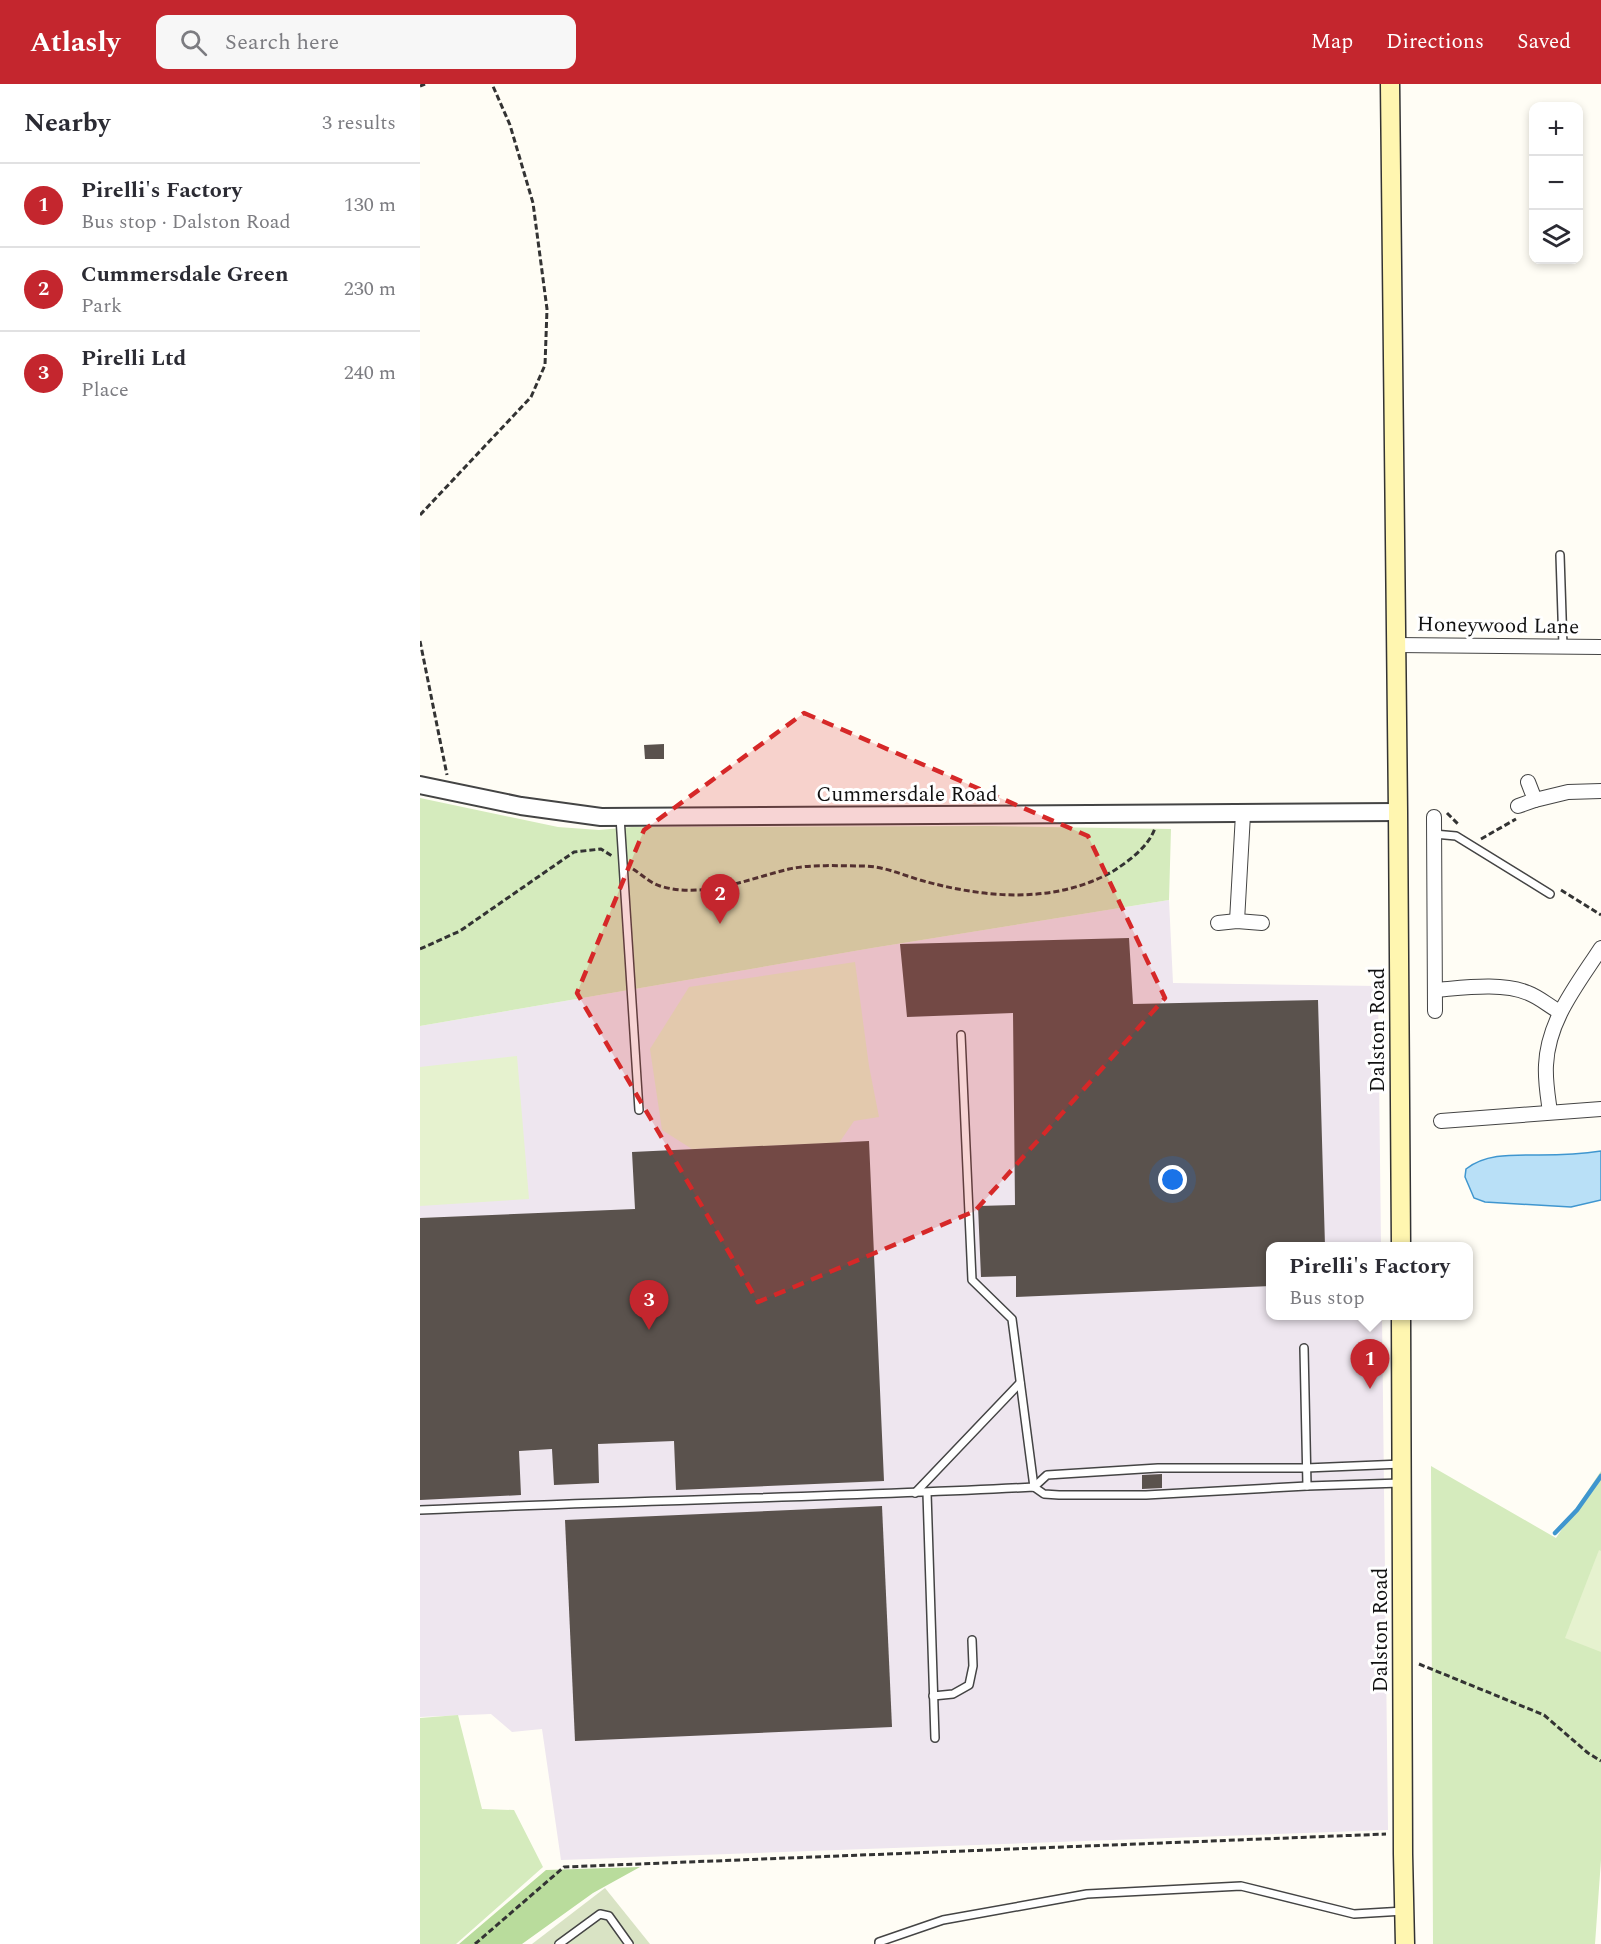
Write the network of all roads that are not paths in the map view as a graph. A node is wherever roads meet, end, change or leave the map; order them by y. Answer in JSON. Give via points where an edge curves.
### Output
{"nodes":[{"id":1,"x":1390,"y":84,"type":"edge"},
{"id":2,"x":1560,"y":555,"type":"dead end"},
{"id":3,"x":1395,"y":645,"type":"junction"},
{"id":4,"x":1563,"y":646,"type":"junction"},
{"id":5,"x":1601,"y":647,"type":"edge"},
{"id":6,"x":1527,"y":782,"type":"dead end"},
{"id":7,"x":420,"y":785,"type":"edge"},
{"id":8,"x":1601,"y":791,"type":"edge"},
{"id":9,"x":1535,"y":800,"type":"junction"},
{"id":10,"x":1518,"y":806,"type":"road end"},
{"id":11,"x":1398,"y":812,"type":"junction"},
{"id":12,"x":1243,"y":814,"type":"junction"},
{"id":13,"x":620,"y":817,"type":"junction"},
{"id":14,"x":1434,"y":817,"type":"dead end"},
{"id":15,"x":1434,"y":834,"type":"junction"},
{"id":16,"x":1550,"y":894,"type":"dead end"},
{"id":17,"x":1237,"y":921,"type":"junction"},
{"id":18,"x":1218,"y":923,"type":"dead end"},
{"id":19,"x":1262,"y":923,"type":"dead end"},
{"id":20,"x":1601,"y":948,"type":"edge"},
{"id":21,"x":1435,"y":990,"type":"junction"},
{"id":22,"x":1435,"y":1011,"type":"dead end"},
{"id":23,"x":1560,"y":1012,"type":"junction"},
{"id":24,"x":961,"y":1035,"type":"dead end"},
{"id":25,"x":1601,"y":1109,"type":"edge"},
{"id":26,"x":639,"y":1110,"type":"dead end"},
{"id":27,"x":1550,"y":1112,"type":"junction"},
{"id":28,"x":1442,"y":1121,"type":"dead end"},
{"id":29,"x":1401,"y":1242,"type":"edge"},
{"id":30,"x":1401,"y":1320,"type":"edge"},
{"id":31,"x":1304,"y":1348,"type":"dead end"},
{"id":32,"x":1020,"y":1383,"type":"junction"},
{"id":33,"x":1402,"y":1464,"type":"junction"},
{"id":34,"x":1306,"y":1468,"type":"junction"},
{"id":35,"x":1401,"y":1483,"type":"junction"},
{"id":36,"x":1307,"y":1486,"type":"junction"},
{"id":37,"x":1034,"y":1487,"type":"junction"},
{"id":38,"x":915,"y":1493,"type":"junction"},
{"id":39,"x":927,"y":1493,"type":"junction"},
{"id":40,"x":420,"y":1510,"type":"edge"},
{"id":41,"x":972,"y":1640,"type":"dead end"},
{"id":42,"x":933,"y":1696,"type":"junction"},
{"id":43,"x":935,"y":1738,"type":"dead end"},
{"id":44,"x":1404,"y":1911,"type":"junction"},
{"id":45,"x":559,"y":1944,"type":"edge"},
{"id":46,"x":629,"y":1944,"type":"edge"},
{"id":47,"x":879,"y":1944,"type":"edge"},
{"id":48,"x":1405,"y":1944,"type":"edge"}],
"edges":[{"from":1,"to":3,"type":"main road","name":"Dalston Road"},
{"from":2,"to":4,"type":"lane"},
{"from":3,"to":4,"type":"street","name":"Honeywood Lane"},
{"from":3,"to":11,"type":"main road","name":"Dalston Road"},
{"from":4,"to":5,"type":"street","name":"Honeywood Lane"},
{"from":6,"to":9,"type":"street"},
{"from":7,"to":13,"type":"street","name":"Cummersdale Road","via":[[521,806]]},
{"from":8,"to":9,"type":"street","via":[[1568,792]]},
{"from":9,"to":10,"type":"street"},
{"from":11,"to":12,"type":"street","name":"Cummersdale Road"},
{"from":11,"to":29,"type":"main road","name":"Dalston Road"},
{"from":12,"to":13,"type":"street","name":"Cummersdale Road"},
{"from":12,"to":17,"type":"street"},
{"from":13,"to":26,"type":"lane"},
{"from":14,"to":15,"type":"street"},
{"from":15,"to":16,"type":"lane","via":[[1456,836]]},
{"from":15,"to":21,"type":"street"},
{"from":17,"to":18,"type":"street"},
{"from":17,"to":19,"type":"street"},
{"from":20,"to":23,"type":"street"},
{"from":21,"to":22,"type":"street"},
{"from":21,"to":23,"type":"street","via":[[1512,989],[1527,992]]},
{"from":23,"to":27,"type":"street","via":[[1547,1053]]},
{"from":24,"to":32,"type":"lane","via":[[972,1280],[1012,1319]]},
{"from":25,"to":27,"type":"street"},
{"from":27,"to":28,"type":"street"},
{"from":30,"to":33,"type":"main road","name":"Dalston Road"},
{"from":31,"to":34,"type":"lane"},
{"from":32,"to":37,"type":"lane"},
{"from":32,"to":38,"type":"lane"},
{"from":33,"to":34,"type":"lane"},
{"from":33,"to":35,"type":"main road","name":"Dalston Road"},
{"from":34,"to":36,"type":"lane"},
{"from":34,"to":37,"type":"lane","via":[[1158,1468],[1047,1475]]},
{"from":35,"to":36,"type":"lane"},
{"from":35,"to":44,"type":"main road","name":"Dalston Road"},
{"from":36,"to":37,"type":"lane","via":[[1114,1496],[1044,1494]]},
{"from":37,"to":39,"type":"lane"},
{"from":38,"to":39,"type":"lane"},
{"from":38,"to":40,"type":"lane"},
{"from":39,"to":42,"type":"lane"},
{"from":41,"to":42,"type":"lane","via":[[969,1685],[952,1694]]},
{"from":42,"to":43,"type":"lane"},
{"from":44,"to":47,"type":"lane","via":[[1354,1914],[1241,1886],[1087,1894],[943,1920]]},
{"from":44,"to":48,"type":"main road","name":"Dalston Road"},
{"from":45,"to":46,"type":"lane","via":[[600,1914],[609,1916]]}]}
